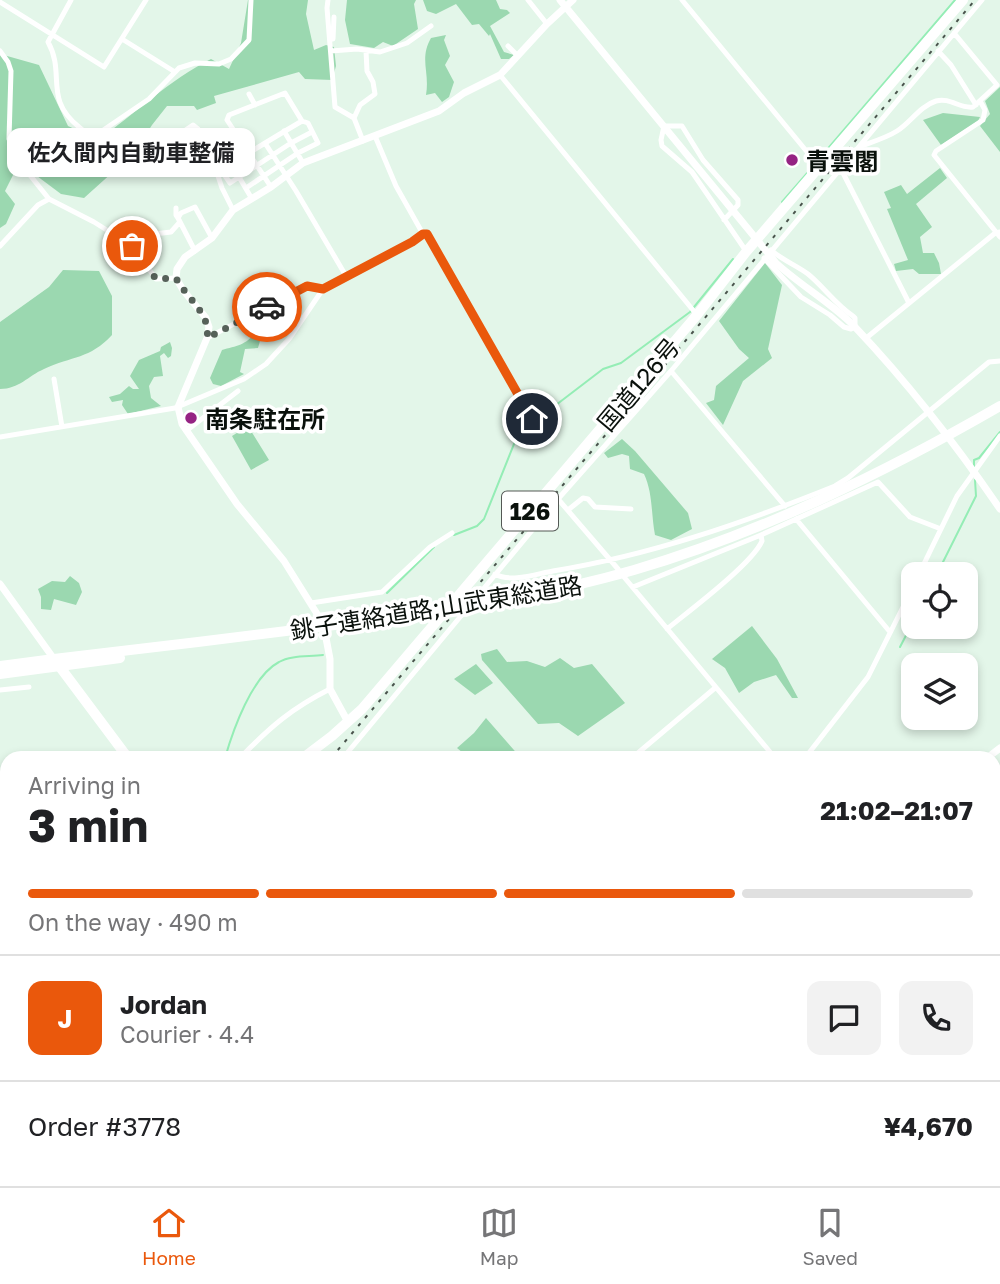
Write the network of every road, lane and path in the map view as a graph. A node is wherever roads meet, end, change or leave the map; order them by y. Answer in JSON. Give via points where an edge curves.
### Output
{"nodes":[{"id":1,"x":71,"y":0,"type":"edge"},
{"id":2,"x":146,"y":0,"type":"edge"},
{"id":3,"x":251,"y":0,"type":"edge"},
{"id":4,"x":328,"y":0,"type":"edge"},
{"id":5,"x":528,"y":0,"type":"edge"},
{"id":6,"x":573,"y":0,"type":"edge"},
{"id":7,"x":682,"y":0,"type":"edge"},
{"id":8,"x":963,"y":0,"type":"edge"},
{"id":9,"x":982,"y":0,"type":"edge"},
{"id":10,"x":0,"y":2,"type":"edge"},
{"id":11,"x":563,"y":3,"type":"edge"},
{"id":12,"x":334,"y":18,"type":"dead end"},
{"id":13,"x":547,"y":24,"type":"junction"},
{"id":14,"x":430,"y":26,"type":"dead end"},
{"id":15,"x":51,"y":33,"type":"junction"},
{"id":16,"x":954,"y":33,"type":"junction"},
{"id":17,"x":122,"y":39,"type":"junction"},
{"id":18,"x":508,"y":46,"type":"dead end"},
{"id":19,"x":331,"y":48,"type":"junction"},
{"id":20,"x":0,"y":51,"type":"edge"},
{"id":21,"x":366,"y":51,"type":"junction"},
{"id":22,"x":938,"y":51,"type":"junction"},
{"id":23,"x":518,"y":56,"type":"junction"},
{"id":24,"x":175,"y":72,"type":"junction"},
{"id":25,"x":499,"y":75,"type":"junction"},
{"id":26,"x":379,"y":77,"type":"dead end"},
{"id":27,"x":373,"y":82,"type":"junction"},
{"id":28,"x":249,"y":94,"type":"dead end"},
{"id":29,"x":978,"y":103,"type":"junction"},
{"id":30,"x":255,"y":105,"type":"junction"},
{"id":31,"x":354,"y":118,"type":"junction"},
{"id":32,"x":302,"y":121,"type":"junction"},
{"id":33,"x":664,"y":125,"type":"junction"},
{"id":34,"x":284,"y":131,"type":"junction"},
{"id":35,"x":312,"y":132,"type":"junction"},
{"id":36,"x":179,"y":133,"type":"junction"},
{"id":37,"x":189,"y":134,"type":"dead end"},
{"id":38,"x":375,"y":136,"type":"junction"},
{"id":39,"x":363,"y":141,"type":"junction"},
{"id":40,"x":291,"y":142,"type":"junction"},
{"id":41,"x":265,"y":143,"type":"junction"},
{"id":42,"x":860,"y":147,"type":"junction"},
{"id":43,"x":156,"y":150,"type":"dead end"},
{"id":44,"x":250,"y":153,"type":"junction"},
{"id":45,"x":298,"y":153,"type":"junction"},
{"id":46,"x":272,"y":156,"type":"junction"},
{"id":47,"x":303,"y":163,"type":"junction"},
{"id":48,"x":818,"y":163,"type":"junction"},
{"id":49,"x":258,"y":165,"type":"junction"},
{"id":50,"x":279,"y":166,"type":"junction"},
{"id":51,"x":841,"y":169,"type":"junction"},
{"id":52,"x":219,"y":171,"type":"junction"},
{"id":53,"x":264,"y":175,"type":"junction"},
{"id":54,"x":286,"y":176,"type":"junction"},
{"id":55,"x":239,"y":177,"type":"junction"},
{"id":56,"x":271,"y":187,"type":"junction"},
{"id":57,"x":246,"y":188,"type":"junction"},
{"id":58,"x":49,"y":199,"type":"junction"},
{"id":59,"x":252,"y":199,"type":"junction"},
{"id":60,"x":176,"y":208,"type":"dead end"},
{"id":61,"x":233,"y":210,"type":"junction"},
{"id":62,"x":179,"y":220,"type":"junction"},
{"id":63,"x":724,"y":220,"type":"junction"},
{"id":64,"x":423,"y":234,"type":"junction"},
{"id":65,"x":999,"y":234,"type":"edge"},
{"id":66,"x":212,"y":238,"type":"junction"},
{"id":67,"x":0,"y":246,"type":"edge"},
{"id":68,"x":132,"y":246,"type":"junction"},
{"id":69,"x":771,"y":250,"type":"junction"},
{"id":70,"x":195,"y":251,"type":"junction"},
{"id":71,"x":746,"y":252,"type":"junction"},
{"id":72,"x":764,"y":258,"type":"junction"},
{"id":73,"x":346,"y":276,"type":"junction"},
{"id":74,"x":176,"y":278,"type":"junction"},
{"id":75,"x":323,"y":289,"type":"junction"},
{"id":76,"x":909,"y":303,"type":"junction"},
{"id":77,"x":694,"y":311,"type":"junction"},
{"id":78,"x":855,"y":327,"type":"junction"},
{"id":79,"x":207,"y":338,"type":"junction"},
{"id":80,"x":865,"y":339,"type":"junction"},
{"id":81,"x":1000,"y":361,"type":"edge"},
{"id":82,"x":671,"y":371,"type":"junction"},
{"id":83,"x":54,"y":379,"type":"dead end"},
{"id":84,"x":238,"y":391,"type":"dead end"},
{"id":85,"x":1000,"y":406,"type":"edge"},
{"id":86,"x":178,"y":407,"type":"junction"},
{"id":87,"x":929,"y":413,"type":"junction"},
{"id":88,"x":532,"y":419,"type":"dead end"},
{"id":89,"x":62,"y":427,"type":"junction"},
{"id":90,"x":186,"y":431,"type":"junction"},
{"id":91,"x":1000,"y":436,"type":"edge"},
{"id":92,"x":0,"y":437,"type":"edge"},
{"id":93,"x":947,"y":437,"type":"junction"},
{"id":94,"x":974,"y":470,"type":"junction"},
{"id":95,"x":558,"y":499,"type":"junction"},
{"id":96,"x":785,"y":506,"type":"junction"},
{"id":97,"x":631,"y":509,"type":"dead end"},
{"id":98,"x":1000,"y":509,"type":"edge"},
{"id":99,"x":568,"y":510,"type":"junction"},
{"id":100,"x":796,"y":519,"type":"junction"},
{"id":101,"x":941,"y":529,"type":"junction"},
{"id":102,"x":452,"y":533,"type":"dead end"},
{"id":103,"x":761,"y":536,"type":"junction"},
{"id":104,"x":610,"y":561,"type":"junction"},
{"id":105,"x":925,"y":562,"type":"edge"},
{"id":106,"x":618,"y":569,"type":"dead end"},
{"id":107,"x":495,"y":574,"type":"junction"},
{"id":108,"x":624,"y":577,"type":"dead end"},
{"id":109,"x":0,"y":584,"type":"edge"},
{"id":110,"x":633,"y":587,"type":"junction"},
{"id":111,"x":311,"y":603,"type":"junction"},
{"id":112,"x":901,"y":611,"type":"edge"},
{"id":113,"x":319,"y":617,"type":"dead end"},
{"id":114,"x":667,"y":629,"type":"junction"},
{"id":115,"x":890,"y":633,"type":"junction"},
{"id":116,"x":326,"y":638,"type":"dead end"},
{"id":117,"x":57,"y":662,"type":"junction"},
{"id":118,"x":0,"y":666,"type":"edge"},
{"id":119,"x":0,"y":674,"type":"edge"},
{"id":120,"x":29,"y":687,"type":"dead end"},
{"id":121,"x":715,"y":688,"type":"junction"},
{"id":122,"x":330,"y":689,"type":"junction"},
{"id":123,"x":0,"y":690,"type":"edge"},
{"id":124,"x":348,"y":722,"type":"junction"},
{"id":125,"x":123,"y":751,"type":"edge"},
{"id":126,"x":247,"y":751,"type":"edge"},
{"id":127,"x":312,"y":751,"type":"edge"},
{"id":128,"x":349,"y":751,"type":"edge"},
{"id":129,"x":640,"y":751,"type":"edge"},
{"id":130,"x":769,"y":751,"type":"edge"},
{"id":131,"x":810,"y":751,"type":"edge"}],
"edges":[{"from":1,"to":15,"type":"street"},
{"from":2,"to":17,"type":"street"},
{"from":3,"to":24,"type":"street","via":[[249,40],[231,59],[219,64],[195,63]]},
{"from":4,"to":19,"type":"street"},
{"from":5,"to":13,"type":"street"},
{"from":6,"to":11,"type":"street"},
{"from":7,"to":48,"type":"street"},
{"from":8,"to":48,"type":"highway","name":"国道126号","number":"126"},
{"from":9,"to":16,"type":"street"},
{"from":10,"to":15,"type":"street"},
{"from":11,"to":13,"type":"street"},
{"from":11,"to":33,"type":"street"},
{"from":12,"to":19,"type":"street"},
{"from":13,"to":23,"type":"street"},
{"from":14,"to":21,"type":"street","via":[[407,43],[380,52]]},
{"from":15,"to":17,"type":"street","via":[[104,67]]},
{"from":15,"to":24,"type":"street","via":[[48,42],[54,53],[61,108],[86,133],[99,133],[128,114]]},
{"from":16,"to":22,"type":"street"},
{"from":16,"to":29,"type":"street","via":[[997,85]]},
{"from":17,"to":24,"type":"street"},
{"from":18,"to":23,"type":"street"},
{"from":19,"to":21,"type":"street"},
{"from":19,"to":31,"type":"street","via":[[335,107]]},
{"from":20,"to":58,"type":"street","via":[[11,72],[9,139]]},
{"from":21,"to":27,"type":"street","via":[[366,71]]},
{"from":22,"to":29,"type":"street"},
{"from":22,"to":42,"type":"street"},
{"from":23,"to":25,"type":"street"},
{"from":25,"to":38,"type":"street","via":[[439,111]]},
{"from":25,"to":77,"type":"street"},
{"from":26,"to":27,"type":"street"},
{"from":27,"to":31,"type":"street","via":[[375,94],[360,105]]},
{"from":28,"to":30,"type":"street"},
{"from":29,"to":42,"type":"street","via":[[969,108],[948,100],[935,102],[897,131]]},
{"from":29,"to":65,"type":"street","via":[[985,110],[983,120],[934,155]]},
{"from":30,"to":32,"type":"street","via":[[285,93]]},
{"from":30,"to":44,"type":"street","via":[[227,120]]},
{"from":31,"to":39,"type":"street"},
{"from":32,"to":34,"type":"street"},
{"from":32,"to":35,"type":"street"},
{"from":33,"to":63,"type":"street","via":[[663,146],[692,172]]},
{"from":33,"to":63,"type":"street","via":[[682,126],[702,160],[738,200]]},
{"from":33,"to":78,"type":"street","via":[[776,263]]},
{"from":34,"to":40,"type":"street"},
{"from":34,"to":41,"type":"street"},
{"from":35,"to":40,"type":"street"},
{"from":35,"to":45,"type":"street","via":[[318,143]]},
{"from":36,"to":37,"type":"street"},
{"from":36,"to":43,"type":"street"},
{"from":36,"to":52,"type":"street","via":[[193,125],[198,129],[205,155]]},
{"from":38,"to":39,"type":"street"},
{"from":38,"to":64,"type":"street"},
{"from":39,"to":47,"type":"street"},
{"from":40,"to":45,"type":"street"},
{"from":40,"to":46,"type":"street"},
{"from":41,"to":44,"type":"street"},
{"from":41,"to":46,"type":"street"},
{"from":42,"to":51,"type":"street"},
{"from":44,"to":49,"type":"street"},
{"from":44,"to":52,"type":"street"},
{"from":45,"to":47,"type":"street"},
{"from":45,"to":50,"type":"street"},
{"from":46,"to":49,"type":"street"},
{"from":46,"to":50,"type":"street"},
{"from":47,"to":54,"type":"street"},
{"from":48,"to":71,"type":"highway","name":"国道126号","number":"126"},
{"from":49,"to":53,"type":"street"},
{"from":49,"to":55,"type":"street"},
{"from":50,"to":53,"type":"street"},
{"from":50,"to":54,"type":"street"},
{"from":51,"to":69,"type":"street"},
{"from":51,"to":76,"type":"street"},
{"from":52,"to":55,"type":"street","via":[[230,183]]},
{"from":52,"to":61,"type":"street"},
{"from":53,"to":56,"type":"street"},
{"from":53,"to":57,"type":"street"},
{"from":54,"to":56,"type":"street"},
{"from":54,"to":73,"type":"street"},
{"from":55,"to":57,"type":"street"},
{"from":56,"to":59,"type":"street"},
{"from":57,"to":59,"type":"street"},
{"from":58,"to":67,"type":"street"},
{"from":58,"to":68,"type":"street"},
{"from":59,"to":61,"type":"street"},
{"from":60,"to":62,"type":"street"},
{"from":61,"to":66,"type":"street"},
{"from":62,"to":66,"type":"street","via":[[181,213],[195,207]]},
{"from":62,"to":68,"type":"street","via":[[172,232],[146,235]]},
{"from":62,"to":70,"type":"street"},
{"from":63,"to":71,"type":"street"},
{"from":64,"to":73,"type":"street"},
{"from":64,"to":88,"type":"street","via":[[431,238]]},
{"from":65,"to":76,"type":"street"},
{"from":66,"to":70,"type":"street"},
{"from":68,"to":74,"type":"street","via":[[156,279]]},
{"from":69,"to":72,"type":"street"},
{"from":69,"to":78,"type":"street","via":[[807,273],[853,316]]},
{"from":70,"to":74,"type":"street","via":[[180,263]]},
{"from":71,"to":77,"type":"highway","name":"国道126号","number":"126"},
{"from":72,"to":78,"type":"street","via":[[801,297],[844,327]]},
{"from":72,"to":82,"type":"street"},
{"from":73,"to":75,"type":"street"},
{"from":74,"to":79,"type":"street","via":[[206,318]]},
{"from":75,"to":79,"type":"street","via":[[307,286]]},
{"from":75,"to":86,"type":"street","via":[[298,328],[266,364],[244,379]]},
{"from":76,"to":80,"type":"street"},
{"from":77,"to":124,"type":"highway","name":"国道126号","number":"126"},
{"from":78,"to":80,"type":"street"},
{"from":79,"to":86,"type":"street"},
{"from":80,"to":87,"type":"street"},
{"from":81,"to":87,"type":"street","via":[[989,362]]},
{"from":82,"to":95,"type":"street"},
{"from":82,"to":96,"type":"street"},
{"from":83,"to":89,"type":"street"},
{"from":84,"to":90,"type":"street"},
{"from":85,"to":93,"type":"highway","name":"銚子連絡道路;山武東総道路"},
{"from":86,"to":89,"type":"street"},
{"from":86,"to":90,"type":"street"},
{"from":87,"to":93,"type":"street"},
{"from":87,"to":96,"type":"street","via":[[848,478]]},
{"from":89,"to":92,"type":"street"},
{"from":90,"to":111,"type":"street"},
{"from":91,"to":94,"type":"street"},
{"from":93,"to":94,"type":"street"},
{"from":93,"to":117,"type":"highway","name":"銚子連絡道路;山武東総道路","via":[[838,492],[703,547],[581,584],[478,605]]},
{"from":94,"to":98,"type":"street"},
{"from":94,"to":101,"type":"street"},
{"from":95,"to":99,"type":"street"},
{"from":95,"to":107,"type":"street"},
{"from":96,"to":104,"type":"street"},
{"from":97,"to":99,"type":"street","via":[[596,507],[583,498]]},
{"from":99,"to":104,"type":"street"},
{"from":100,"to":101,"type":"street","via":[[877,482],[910,517]]},
{"from":100,"to":103,"type":"street"},
{"from":100,"to":115,"type":"street"},
{"from":101,"to":105,"type":"street"},
{"from":102,"to":111,"type":"street","via":[[382,592]]},
{"from":103,"to":110,"type":"street"},
{"from":103,"to":114,"type":"street","via":[[758,549],[734,573]]},
{"from":104,"to":106,"type":"street"},
{"from":104,"to":107,"type":"street","via":[[506,578]]},
{"from":107,"to":128,"type":"street"},
{"from":108,"to":110,"type":"street"},
{"from":109,"to":117,"type":"street"},
{"from":110,"to":114,"type":"street"},
{"from":111,"to":113,"type":"street"},
{"from":112,"to":115,"type":"street"},
{"from":114,"to":121,"type":"street"},
{"from":115,"to":131,"type":"street","via":[[868,677]]},
{"from":116,"to":122,"type":"street"},
{"from":117,"to":118,"type":"highway"},
{"from":117,"to":119,"type":"highway"},
{"from":117,"to":125,"type":"highway"},
{"from":120,"to":123,"type":"street"},
{"from":121,"to":129,"type":"street"},
{"from":121,"to":130,"type":"street"},
{"from":122,"to":124,"type":"street"},
{"from":122,"to":126,"type":"street","via":[[289,712]]},
{"from":124,"to":127,"type":"highway","name":"国道126号","number":"126"}]}
